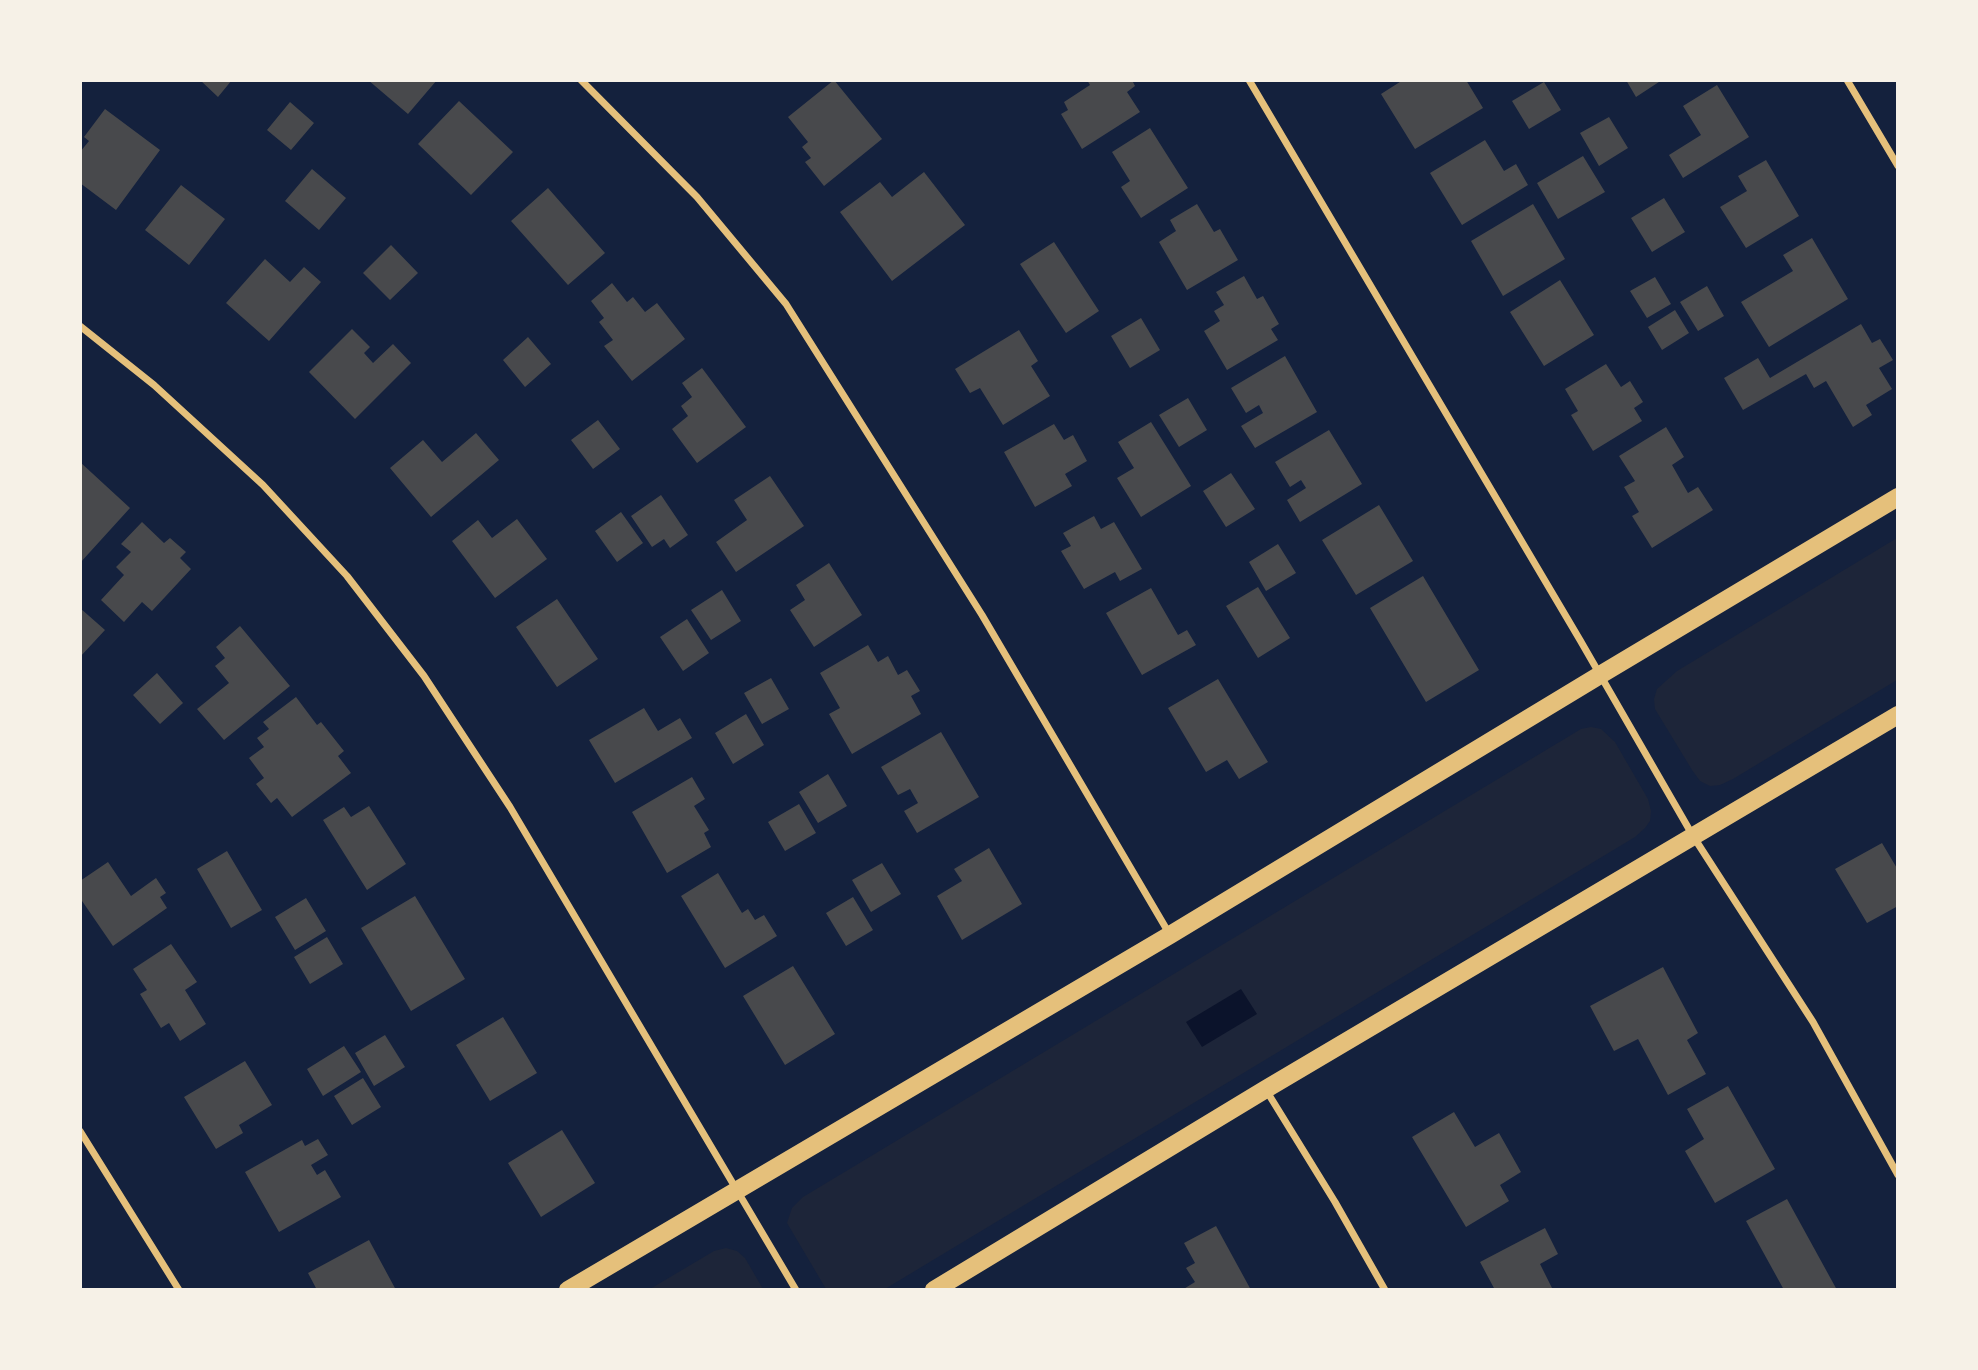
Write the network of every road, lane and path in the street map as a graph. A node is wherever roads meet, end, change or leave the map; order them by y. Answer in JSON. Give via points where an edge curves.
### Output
{"nodes":[{"id":1,"x":581,"y":80,"type":"edge"},
{"id":2,"x":1249,"y":80,"type":"edge"},
{"id":3,"x":1847,"y":80,"type":"edge"},
{"id":4,"x":1898,"y":166,"type":"edge"},
{"id":5,"x":80,"y":326,"type":"edge"},
{"id":6,"x":1898,"y":497,"type":"edge"},
{"id":7,"x":1600,"y":675,"type":"junction"},
{"id":8,"x":1898,"y":715,"type":"edge"},
{"id":9,"x":1693,"y":836,"type":"junction"},
{"id":10,"x":1170,"y":935,"type":"junction"},
{"id":11,"x":1266,"y":1089,"type":"junction"},
{"id":12,"x":80,"y":1131,"type":"edge"},
{"id":13,"x":1898,"y":1175,"type":"edge"},
{"id":14,"x":737,"y":1189,"type":"junction"},
{"id":15,"x":179,"y":1290,"type":"edge"},
{"id":16,"x":568,"y":1290,"type":"edge"},
{"id":17,"x":796,"y":1290,"type":"edge"},
{"id":18,"x":934,"y":1290,"type":"edge"},
{"id":19,"x":1385,"y":1290,"type":"edge"}],
"edges":[{"from":1,"to":10,"type":"street","via":[[696,197],[786,304],[982,615]]},
{"from":2,"to":7,"type":"street"},
{"from":3,"to":4,"type":"street"},
{"from":5,"to":14,"type":"street","via":[[263,485],[347,576],[416,666],[510,807]]},
{"from":6,"to":7,"type":"main road"},
{"from":7,"to":9,"type":"street"},
{"from":7,"to":10,"type":"main road"},
{"from":8,"to":9,"type":"main road"},
{"from":9,"to":11,"type":"main road"},
{"from":9,"to":13,"type":"street","via":[[1813,1022]]},
{"from":10,"to":14,"type":"main road"},
{"from":11,"to":18,"type":"main road"},
{"from":11,"to":19,"type":"street"},
{"from":12,"to":15,"type":"street"},
{"from":14,"to":16,"type":"main road"},
{"from":14,"to":17,"type":"street"}]}
